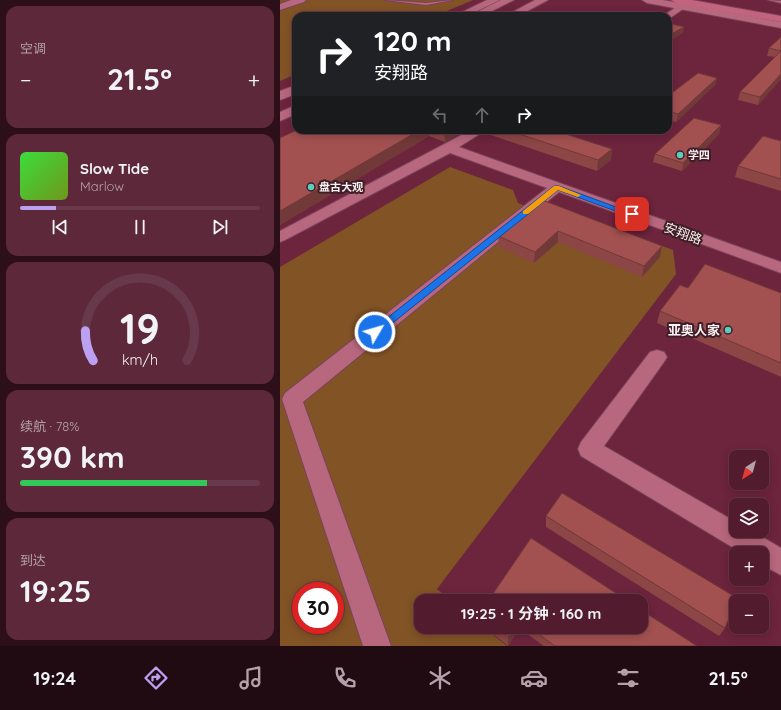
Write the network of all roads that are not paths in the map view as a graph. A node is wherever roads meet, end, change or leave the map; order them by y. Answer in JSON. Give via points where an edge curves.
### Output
{"nodes":[{"id":1,"x":292,"y":0,"type":"edge"},
{"id":2,"x":301,"y":0,"type":"edge"},
{"id":3,"x":387,"y":0,"type":"edge"},
{"id":4,"x":451,"y":0,"type":"edge"},
{"id":5,"x":495,"y":0,"type":"edge"},
{"id":6,"x":509,"y":0,"type":"edge"},
{"id":7,"x":527,"y":0,"type":"edge"},
{"id":8,"x":543,"y":0,"type":"edge"},
{"id":9,"x":647,"y":0,"type":"edge"},
{"id":10,"x":709,"y":0,"type":"edge"},
{"id":11,"x":766,"y":2,"type":"edge"},
{"id":12,"x":781,"y":2,"type":"edge"},
{"id":13,"x":679,"y":3,"type":"edge"},
{"id":14,"x":280,"y":6,"type":"edge"},
{"id":15,"x":781,"y":7,"type":"edge"},
{"id":16,"x":469,"y":12,"type":"edge"},
{"id":17,"x":483,"y":12,"type":"edge"},
{"id":18,"x":502,"y":12,"type":"edge"},
{"id":19,"x":518,"y":12,"type":"edge"},
{"id":20,"x":671,"y":12,"type":"edge"},
{"id":21,"x":781,"y":13,"type":"edge"},
{"id":22,"x":781,"y":20,"type":"edge"},
{"id":23,"x":781,"y":25,"type":"edge"},
{"id":24,"x":292,"y":111,"type":"edge"},
{"id":25,"x":280,"y":117,"type":"edge"},
{"id":26,"x":473,"y":134,"type":"edge"},
{"id":27,"x":449,"y":148,"type":"junction"},
{"id":28,"x":557,"y":187,"type":"junction"},
{"id":29,"x":280,"y":237,"type":"edge"},
{"id":30,"x":781,"y":268,"type":"edge"},
{"id":31,"x":657,"y":357,"type":"dead end"},
{"id":32,"x":781,"y":562,"type":"edge"},
{"id":33,"x":377,"y":646,"type":"edge"}],
"edges":[{"from":1,"to":14,"type":"street"},
{"from":2,"to":14,"type":"street"},
{"from":3,"to":4,"type":"lane","via":[[426,4]]},
{"from":5,"to":16,"type":"street"},
{"from":6,"to":17,"type":"street"},
{"from":7,"to":18,"type":"street"},
{"from":8,"to":19,"type":"street"},
{"from":9,"to":13,"type":"street"},
{"from":10,"to":21,"type":"highway"},
{"from":11,"to":12,"type":"lane"},
{"from":11,"to":15,"type":"highway"},
{"from":13,"to":20,"type":"street"},
{"from":13,"to":22,"type":"highway"},
{"from":13,"to":23,"type":"street"},
{"from":24,"to":25,"type":"street"},
{"from":26,"to":27,"type":"street"},
{"from":27,"to":28,"type":"street","name":"安翔路"},
{"from":27,"to":29,"type":"street"},
{"from":28,"to":30,"type":"street","name":"安翔路"},
{"from":28,"to":33,"type":"street","via":[[292,399]]},
{"from":31,"to":32,"type":"street","via":[[589,449]]}]}
